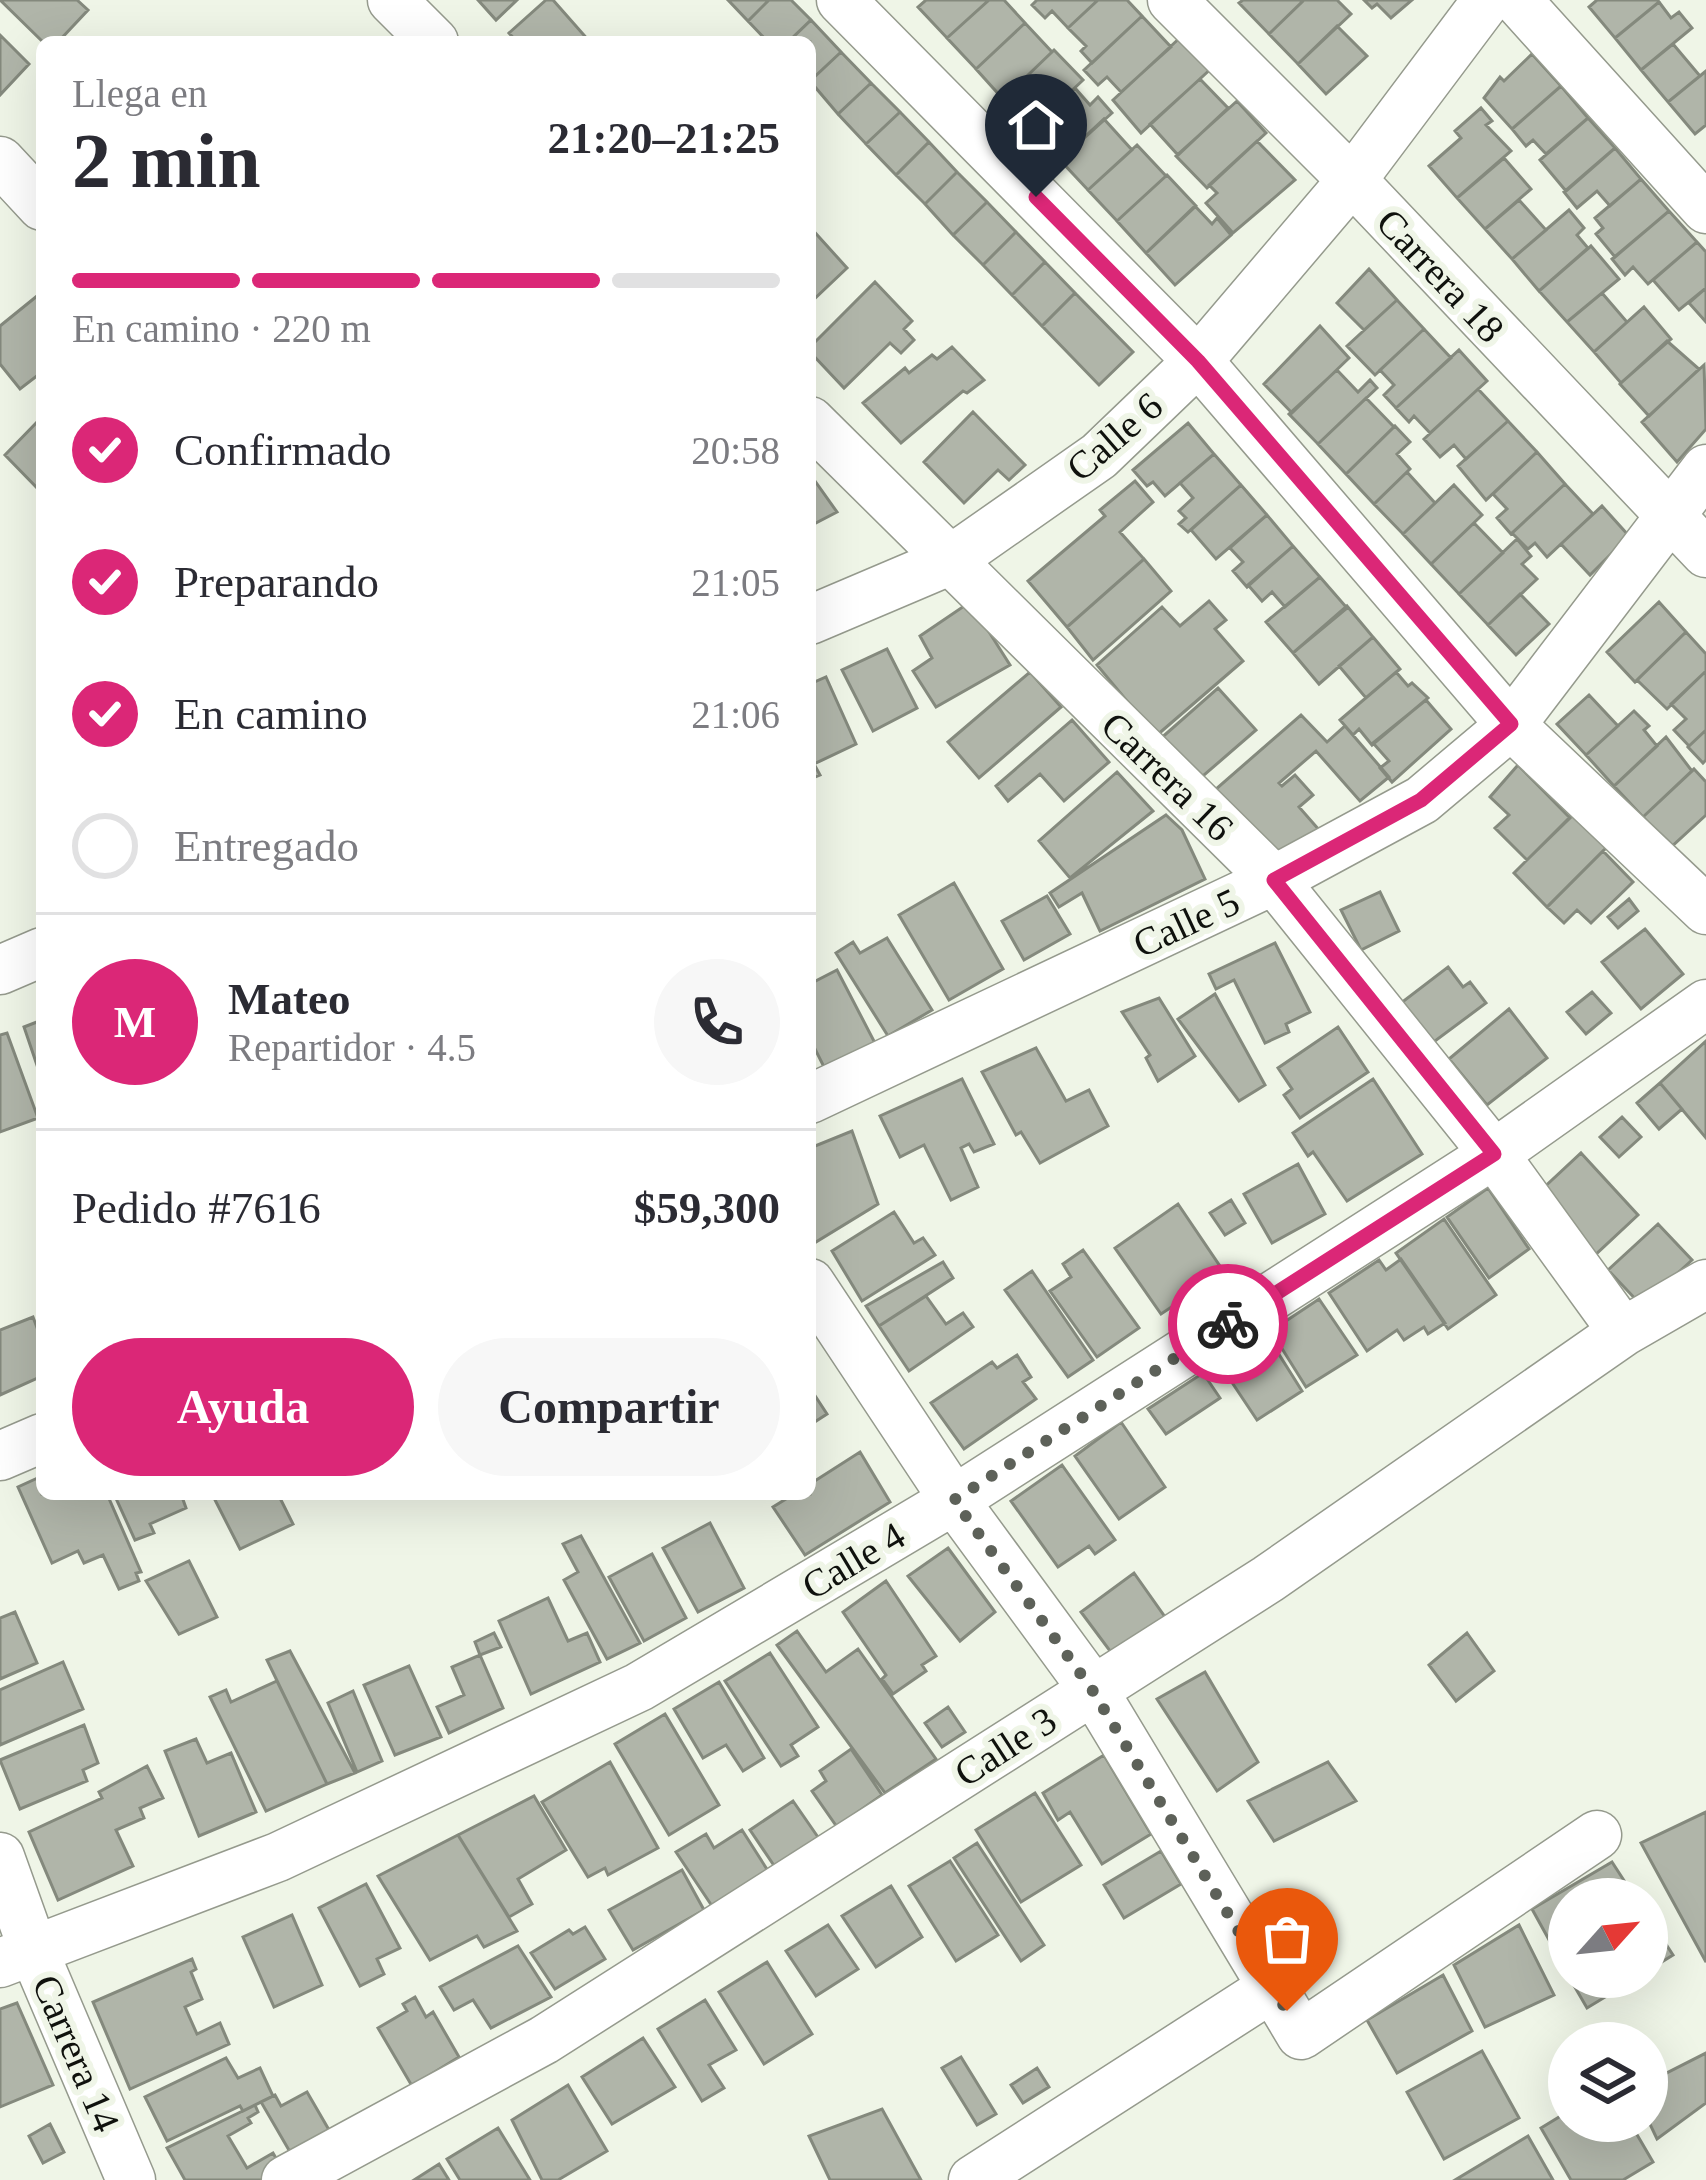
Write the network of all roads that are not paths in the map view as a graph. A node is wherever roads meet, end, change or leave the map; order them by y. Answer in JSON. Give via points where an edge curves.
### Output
{"nodes":[{"id":1,"x":392,"y":0,"type":"edge"},
{"id":2,"x":841,"y":0,"type":"edge"},
{"id":3,"x":1172,"y":0,"type":"edge"},
{"id":4,"x":1486,"y":0,"type":"edge"},
{"id":5,"x":1516,"y":0,"type":"edge"},
{"id":6,"x":428,"y":36,"type":"edge"},
{"id":7,"x":0,"y":161,"type":"edge"},
{"id":8,"x":1352,"y":180,"type":"junction"},
{"id":9,"x":36,"y":200,"type":"edge"},
{"id":10,"x":1706,"y":209,"type":"edge"},
{"id":11,"x":1198,"y":361,"type":"junction"},
{"id":12,"x":816,"y":427,"type":"edge"},
{"id":13,"x":1706,"y":469,"type":"edge"},
{"id":14,"x":1672,"y":518,"type":"junction"},
{"id":15,"x":1706,"y":553,"type":"edge"},
{"id":16,"x":949,"y":561,"type":"junction"},
{"id":17,"x":816,"y":617,"type":"edge"},
{"id":18,"x":1511,"y":724,"type":"junction"},
{"id":19,"x":1274,"y":880,"type":"junction"},
{"id":20,"x":1706,"y":910,"type":"edge"},
{"id":21,"x":36,"y":955,"type":"edge"},
{"id":22,"x":0,"y":970,"type":"edge"},
{"id":23,"x":1706,"y":1004,"type":"edge"},
{"id":24,"x":816,"y":1096,"type":"edge"},
{"id":25,"x":1494,"y":1154,"type":"junction"},
{"id":26,"x":1706,"y":1284,"type":"edge"},
{"id":27,"x":816,"y":1292,"type":"edge"},
{"id":28,"x":1623,"y":1332,"type":"junction"},
{"id":29,"x":36,"y":1441,"type":"edge"},
{"id":30,"x":0,"y":1456,"type":"edge"},
{"id":31,"x":954,"y":1500,"type":"junction"},
{"id":32,"x":1091,"y":1688,"type":"junction"},
{"id":33,"x":1598,"y":1835,"type":"dead end"},
{"id":34,"x":0,"y":1857,"type":"edge"},
{"id":35,"x":17,"y":1958,"type":"edge"},
{"id":36,"x":1274,"y":1987,"type":"junction"},
{"id":37,"x":131,"y":2180,"type":"edge"},
{"id":38,"x":286,"y":2180,"type":"edge"},
{"id":39,"x":973,"y":2180,"type":"edge"}],
"edges":[{"from":1,"to":6,"type":"street"},
{"from":2,"to":11,"type":"street"},
{"from":3,"to":8,"type":"street","name":"Carrera 18"},
{"from":4,"to":8,"type":"street","name":"Calle 6"},
{"from":5,"to":10,"type":"street"},
{"from":7,"to":9,"type":"street"},
{"from":8,"to":11,"type":"street","name":"Calle 6"},
{"from":8,"to":14,"type":"street","name":"Carrera 18"},
{"from":11,"to":16,"type":"street","name":"Calle 6","via":[[1099,456]]},
{"from":11,"to":18,"type":"street"},
{"from":12,"to":16,"type":"street","name":"Carrera 16"},
{"from":13,"to":14,"type":"street","name":"Calle 5"},
{"from":14,"to":15,"type":"street","name":"Carrera 18"},
{"from":14,"to":18,"type":"street","name":"Calle 5"},
{"from":16,"to":17,"type":"street","name":"Calle 6"},
{"from":16,"to":19,"type":"street","name":"Carrera 16"},
{"from":18,"to":19,"type":"street","name":"Calle 5","via":[[1421,800]]},
{"from":18,"to":20,"type":"street"},
{"from":19,"to":24,"type":"street","name":"Calle 5"},
{"from":19,"to":25,"type":"street","name":"Carrera 16"},
{"from":21,"to":22,"type":"street"},
{"from":23,"to":25,"type":"street","name":"Calle 4"},
{"from":25,"to":28,"type":"street","name":"Carrera 16"},
{"from":25,"to":31,"type":"street","name":"Calle 4"},
{"from":26,"to":28,"type":"street","name":"Calle 3"},
{"from":27,"to":31,"type":"street"},
{"from":28,"to":32,"type":"street","name":"Calle 3","via":[[1268,1579]]},
{"from":29,"to":30,"type":"street"},
{"from":31,"to":32,"type":"street"},
{"from":31,"to":35,"type":"street","name":"Calle 4","via":[[639,1687],[278,1857]]},
{"from":32,"to":36,"type":"street"},
{"from":32,"to":38,"type":"street","name":"Calle 3","via":[[544,2040]]},
{"from":33,"to":36,"type":"street","via":[[1301,2035]]},
{"from":34,"to":35,"type":"street","name":"Carrera 14"},
{"from":35,"to":37,"type":"street","name":"Carrera 14"},
{"from":36,"to":39,"type":"street"}]}
